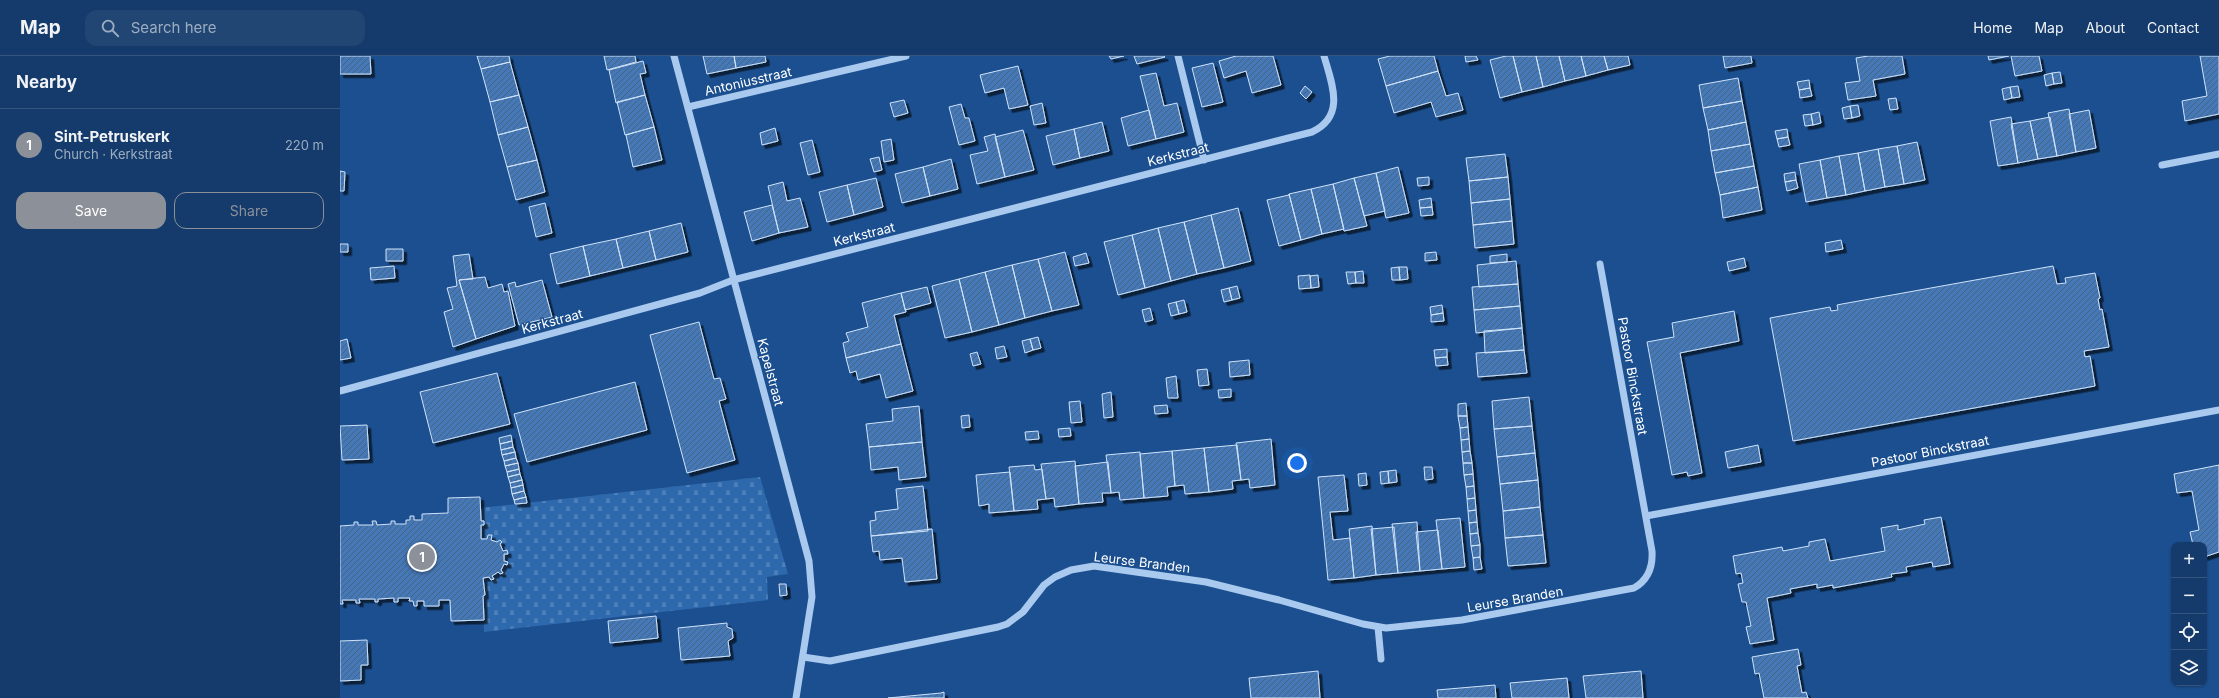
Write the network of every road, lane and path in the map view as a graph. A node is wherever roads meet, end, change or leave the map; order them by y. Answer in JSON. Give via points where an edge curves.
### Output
{"nodes":[{"id":1,"x":674,"y":56,"type":"edge"},
{"id":2,"x":906,"y":56,"type":"edge"},
{"id":3,"x":1178,"y":56,"type":"edge"},
{"id":4,"x":1324,"y":56,"type":"edge"},
{"id":5,"x":688,"y":108,"type":"junction"},
{"id":6,"x":2219,"y":154,"type":"edge"},
{"id":7,"x":1204,"y":160,"type":"junction"},
{"id":8,"x":2162,"y":165,"type":"dead end"},
{"id":9,"x":1600,"y":264,"type":"dead end"},
{"id":10,"x":734,"y":280,"type":"junction"},
{"id":11,"x":340,"y":390,"type":"edge"},
{"id":12,"x":2219,"y":410,"type":"edge"},
{"id":13,"x":1646,"y":516,"type":"junction"},
{"id":14,"x":1650,"y":572,"type":"joint"},
{"id":15,"x":1378,"y":627,"type":"junction"},
{"id":16,"x":803,"y":657,"type":"junction"},
{"id":17,"x":1381,"y":659,"type":"dead end"},
{"id":18,"x":796,"y":698,"type":"edge"}],
"edges":[{"from":1,"to":5,"type":"street","name":"Kapelstraat"},
{"from":2,"to":5,"type":"street","name":"Antoniusstraat"},
{"from":3,"to":7,"type":"street"},
{"from":4,"to":7,"type":"street","name":"Kerkstraat","via":[[1334,93],[1334,106],[1322,128]]},
{"from":5,"to":10,"type":"street","name":"Kapelstraat"},
{"from":6,"to":8,"type":"street"},
{"from":7,"to":10,"type":"street","name":"Kerkstraat"},
{"from":9,"to":13,"type":"street","name":"Pastoor Binckstraat"},
{"from":10,"to":11,"type":"street","name":"Kerkstraat","via":[[700,293]]},
{"from":10,"to":16,"type":"street","name":"Kapelstraat","via":[[809,561],[812,597]]},
{"from":12,"to":13,"type":"street","name":"Pastoor Binckstraat"},
{"from":13,"to":14,"type":"street","name":"Pastoor Binckstraat","via":[[1653,559]]},
{"from":14,"to":15,"type":"street","name":"Leurse Branden","via":[[1639,585],[1628,590],[1462,620]]},
{"from":15,"to":16,"type":"street","name":"Leurse Branden","via":[[1206,582],[1094,566],[1071,570],[1055,577],[1044,585],[1023,612],[1007,624],[998,627],[830,661]]},
{"from":15,"to":17,"type":"street"},
{"from":16,"to":18,"type":"street","name":"Kapelstraat"}]}
